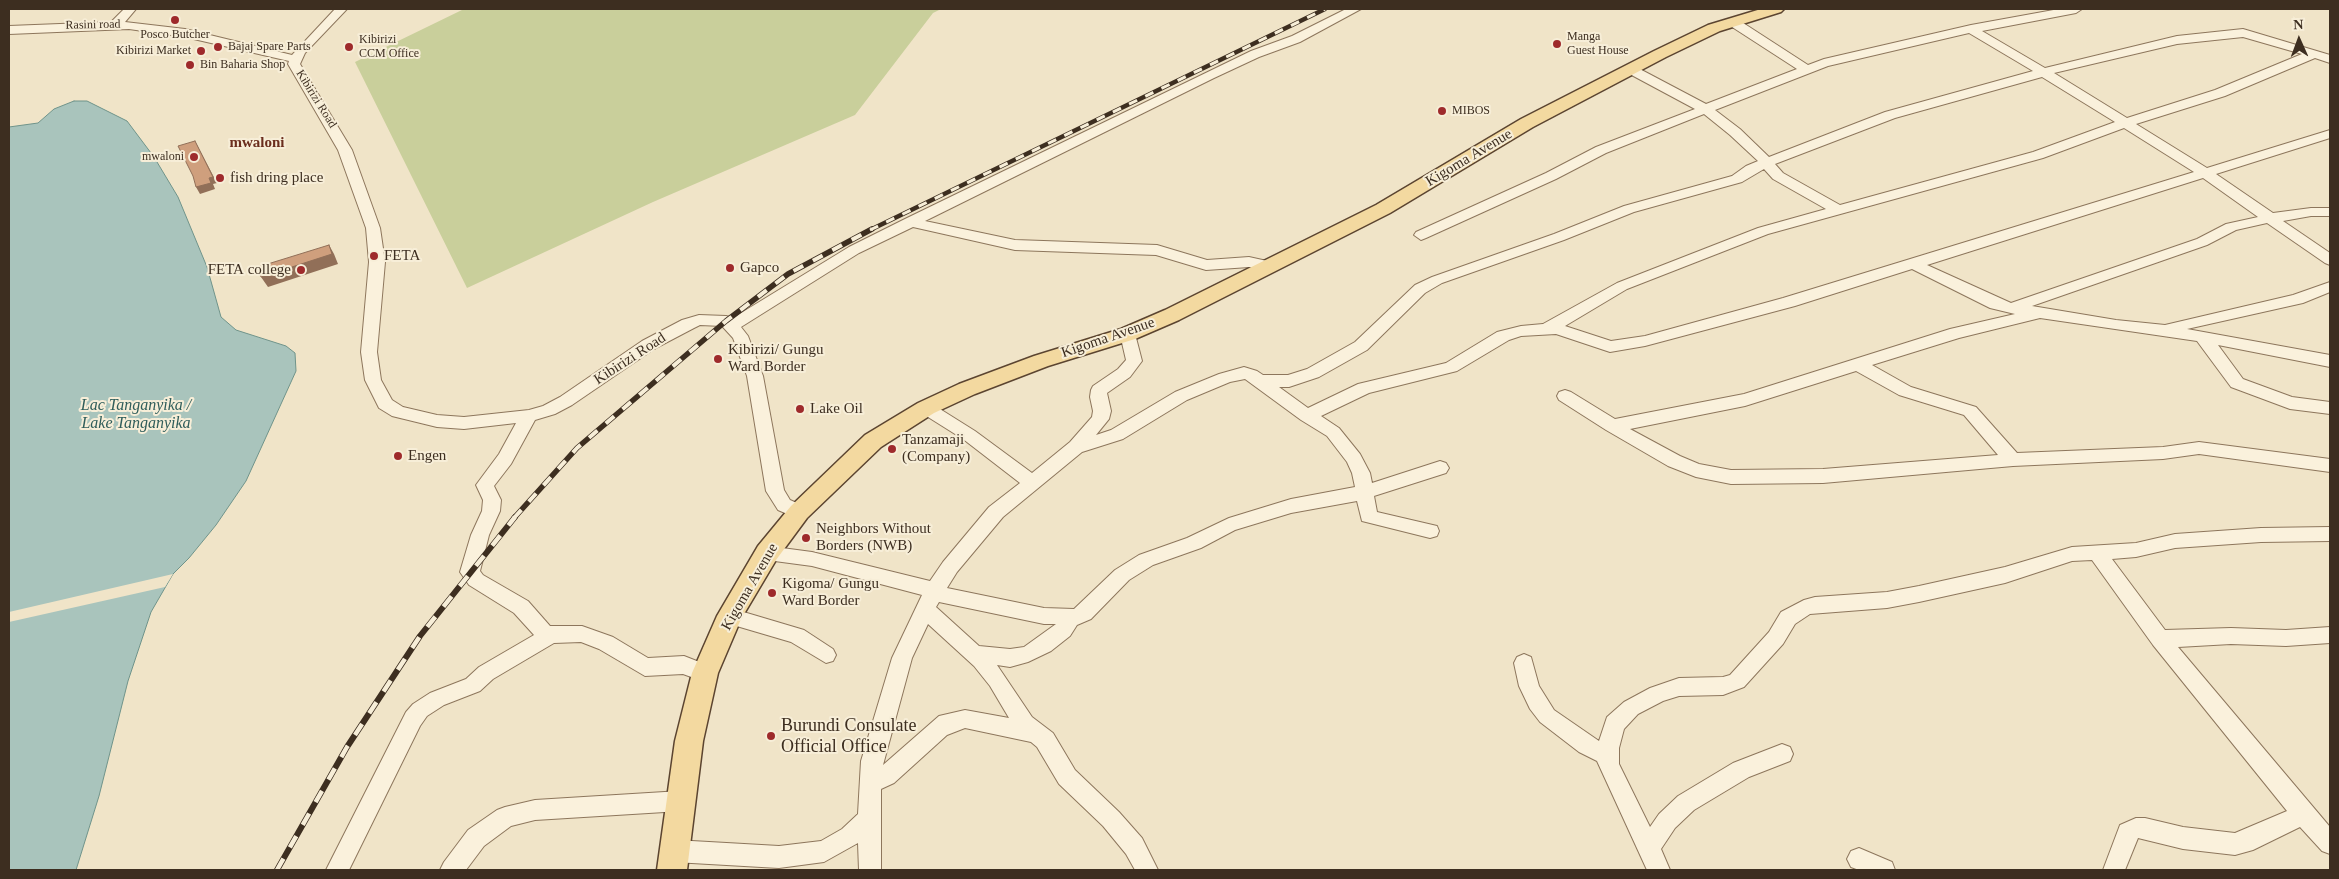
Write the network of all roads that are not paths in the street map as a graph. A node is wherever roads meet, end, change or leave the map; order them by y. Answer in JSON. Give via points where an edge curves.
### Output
{"nodes":[{"id":1,"x":130,"y":9,"type":"edge"},
{"id":2,"x":341,"y":9,"type":"edge"},
{"id":3,"x":1355,"y":9,"type":"edge"},
{"id":4,"x":1776,"y":9,"type":"edge"},
{"id":5,"x":2076,"y":9,"type":"edge"},
{"id":6,"x":1732,"y":22,"type":"junction"},
{"id":7,"x":116,"y":24,"type":"junction"},
{"id":8,"x":1971,"y":29,"type":"junction"},
{"id":9,"x":9,"y":30,"type":"edge"},
{"id":10,"x":2314,"y":54,"type":"junction"},
{"id":11,"x":295,"y":59,"type":"junction"},
{"id":12,"x":2330,"y":59,"type":"edge"},
{"id":13,"x":1630,"y":69,"type":"junction"},
{"id":14,"x":1806,"y":69,"type":"junction"},
{"id":15,"x":2044,"y":72,"type":"junction"},
{"id":16,"x":1705,"y":109,"type":"junction"},
{"id":17,"x":2125,"y":123,"type":"junction"},
{"id":18,"x":2330,"y":134,"type":"edge"},
{"id":19,"x":1768,"y":163,"type":"junction"},
{"id":20,"x":2205,"y":173,"type":"junction"},
{"id":21,"x":1838,"y":210,"type":"junction"},
{"id":22,"x":2330,"y":212,"type":"edge"},
{"id":23,"x":2271,"y":218,"type":"junction"},
{"id":24,"x":910,"y":222,"type":"junction"},
{"id":25,"x":1421,"y":235,"type":"dead end"},
{"id":26,"x":2330,"y":260,"type":"edge"},
{"id":27,"x":1913,"y":264,"type":"junction"},
{"id":28,"x":1271,"y":266,"type":"junction"},
{"id":29,"x":2330,"y":287,"type":"edge"},
{"id":30,"x":2010,"y":308,"type":"junction"},
{"id":31,"x":2040,"y":313,"type":"junction"},
{"id":32,"x":732,"y":326,"type":"junction"},
{"id":33,"x":1549,"y":328,"type":"junction"},
{"id":34,"x":2160,"y":329,"type":"junction"},
{"id":35,"x":1128,"y":334,"type":"junction"},
{"id":36,"x":2202,"y":336,"type":"junction"},
{"id":37,"x":2330,"y":361,"type":"edge"},
{"id":38,"x":1857,"y":364,"type":"junction"},
{"id":39,"x":1259,"y":380,"type":"junction"},
{"id":40,"x":1565,"y":396,"type":"dead end"},
{"id":41,"x":926,"y":408,"type":"junction"},
{"id":42,"x":2330,"y":408,"type":"edge"},
{"id":43,"x":529,"y":416,"type":"junction"},
{"id":44,"x":1307,"y":416,"type":"junction"},
{"id":45,"x":1612,"y":426,"type":"junction"},
{"id":46,"x":1076,"y":447,"type":"junction"},
{"id":47,"x":2013,"y":460,"type":"junction"},
{"id":48,"x":2330,"y":466,"type":"edge"},
{"id":49,"x":1440,"y":468,"type":"dead end"},
{"id":50,"x":1031,"y":482,"type":"junction"},
{"id":51,"x":1366,"y":492,"type":"junction"},
{"id":52,"x":799,"y":512,"type":"junction"},
{"id":53,"x":1430,"y":531,"type":"dead end"},
{"id":54,"x":2330,"y":534,"type":"edge"},
{"id":55,"x":767,"y":552,"type":"junction"},
{"id":56,"x":2097,"y":553,"type":"junction"},
{"id":57,"x":931,"y":598,"type":"junction"},
{"id":58,"x":730,"y":616,"type":"junction"},
{"id":59,"x":1071,"y":618,"type":"junction"},
{"id":60,"x":550,"y":635,"type":"junction"},
{"id":61,"x":2330,"y":635,"type":"edge"},
{"id":62,"x":2160,"y":639,"type":"junction"},
{"id":63,"x":975,"y":654,"type":"junction"},
{"id":64,"x":826,"y":655,"type":"dead end"},
{"id":65,"x":1524,"y":663,"type":"dead end"},
{"id":66,"x":705,"y":673,"type":"junction"},
{"id":67,"x":1038,"y":734,"type":"junction"},
{"id":68,"x":1782,"y":754,"type":"dead end"},
{"id":69,"x":1608,"y":756,"type":"junction"},
{"id":70,"x":870,"y":783,"type":"junction"},
{"id":71,"x":681,"y":801,"type":"junction"},
{"id":72,"x":2303,"y":814,"type":"junction"},
{"id":73,"x":869,"y":819,"type":"junction"},
{"id":74,"x":2329,"y":841,"type":"edge"},
{"id":75,"x":1648,"y":848,"type":"junction"},
{"id":76,"x":1860,"y":859,"type":"dead end"},
{"id":77,"x":673,"y":861,"type":"edge"},
{"id":78,"x":337,"y":870,"type":"edge"},
{"id":79,"x":452,"y":870,"type":"edge"},
{"id":80,"x":870,"y":870,"type":"edge"},
{"id":81,"x":1147,"y":870,"type":"edge"},
{"id":82,"x":1659,"y":870,"type":"edge"},
{"id":83,"x":1884,"y":870,"type":"edge"},
{"id":84,"x":2114,"y":870,"type":"edge"}],
"edges":[{"from":1,"to":7,"type":"street"},
{"from":2,"to":11,"type":"street","name":"Kibirizi Road"},
{"from":3,"to":24,"type":"street","via":[[1296,39],[1210,75]]},
{"from":4,"to":6,"type":"main road","name":"Kigoma Avenue"},
{"from":5,"to":8,"type":"street"},
{"from":6,"to":13,"type":"main road","name":"Kigoma Avenue"},
{"from":6,"to":14,"type":"street"},
{"from":7,"to":9,"type":"street","name":"Rasini road"},
{"from":7,"to":11,"type":"street","name":"Rasini road","via":[[184,33]]},
{"from":8,"to":14,"type":"street","via":[[1848,56]]},
{"from":8,"to":15,"type":"street"},
{"from":10,"to":12,"type":"street"},
{"from":10,"to":15,"type":"street","via":[[2243,33],[2210,35]]},
{"from":10,"to":17,"type":"street","via":[[2220,93]]},
{"from":11,"to":43,"type":"street","name":"Kibirizi Road","via":[[296,70],[346,150],[373,228],[377,262],[369,352],[373,380],[385,404],[398,412],[437,421],[464,423]]},
{"from":13,"to":16,"type":"street"},
{"from":13,"to":28,"type":"main road","name":"Kigoma Avenue","via":[[1527,123],[1383,209]]},
{"from":14,"to":16,"type":"street"},
{"from":15,"to":17,"type":"street"},
{"from":15,"to":19,"type":"street","via":[[1890,115]]},
{"from":16,"to":19,"type":"street"},
{"from":16,"to":25,"type":"street","via":[[1601,150]]},
{"from":17,"to":20,"type":"street"},
{"from":17,"to":21,"type":"street","via":[[2029,158]]},
{"from":18,"to":20,"type":"street"},
{"from":19,"to":21,"type":"street","via":[[1788,184]]},
{"from":19,"to":39,"type":"street","via":[[1750,169],[1738,179],[1629,209],[1437,280],[1420,289],[1360,346],[1313,374],[1289,381]]},
{"from":20,"to":23,"type":"street"},
{"from":20,"to":27,"type":"street"},
{"from":21,"to":33,"type":"street","via":[[1763,231],[1622,286]]},
{"from":22,"to":23,"type":"street"},
{"from":23,"to":26,"type":"street"},
{"from":23,"to":30,"type":"street","via":[[2231,227],[2193,245]]},
{"from":24,"to":28,"type":"street","via":[[1015,246],[1148,250],[1170,253],[1206,265],[1249,262]]},
{"from":24,"to":32,"type":"street","via":[[834,261]]},
{"from":27,"to":30,"type":"street"},
{"from":27,"to":33,"type":"street","via":[[1731,318],[1614,347]]},
{"from":28,"to":35,"type":"main road","name":"Kigoma Avenue"},
{"from":29,"to":34,"type":"street","via":[[2297,300]]},
{"from":30,"to":31,"type":"street"},
{"from":31,"to":34,"type":"street"},
{"from":31,"to":38,"type":"street","via":[[1956,333]]},
{"from":32,"to":43,"type":"street","name":"Kibirizi Road","via":[[726,320],[718,319],[688,324],[648,345],[566,401]]},
{"from":32,"to":52,"type":"street","via":[[744,345],[755,376],[775,490],[784,505]]},
{"from":33,"to":44,"type":"street","via":[[1503,336],[1451,366],[1364,388]]},
{"from":34,"to":36,"type":"street"},
{"from":35,"to":41,"type":"main road","name":"Kigoma Avenue","via":[[1041,361]]},
{"from":35,"to":46,"type":"street","via":[[1134,361],[1124,373],[1099,390],[1100,419]]},
{"from":36,"to":37,"type":"street"},
{"from":36,"to":42,"type":"street","via":[[2237,384],[2290,403]]},
{"from":38,"to":45,"type":"street","via":[[1745,400]]},
{"from":38,"to":47,"type":"street","via":[[1905,391],[1970,410]]},
{"from":39,"to":44,"type":"street"},
{"from":39,"to":46,"type":"street","via":[[1244,374],[1226,378],[1181,396],[1117,435]]},
{"from":40,"to":45,"type":"street"},
{"from":41,"to":50,"type":"street","via":[[969,435]]},
{"from":41,"to":52,"type":"main road","name":"Kigoma Avenue","via":[[873,441]]},
{"from":43,"to":60,"type":"street","via":[[505,459],[485,485],[492,500],[491,511],[480,535],[470,572],[476,580],[521,607],[543,632]]},
{"from":44,"to":51,"type":"street","via":[[1333,432],[1344,444]]},
{"from":45,"to":47,"type":"street","via":[[1674,462],[1730,477],[1823,476]]},
{"from":46,"to":50,"type":"street"},
{"from":47,"to":48,"type":"street","via":[[2163,453],[2199,448]]},
{"from":49,"to":51,"type":"street"},
{"from":50,"to":57,"type":"street","via":[[996,512],[950,567]]},
{"from":51,"to":53,"type":"street","via":[[1369,516]]},
{"from":51,"to":59,"type":"street","via":[[1252,517],[1146,560],[1122,575],[1084,613]]},
{"from":52,"to":55,"type":"main road","name":"Kigoma Avenue"},
{"from":54,"to":56,"type":"street","via":[[2175,541],[2136,550]]},
{"from":55,"to":57,"type":"street","via":[[812,559]]},
{"from":55,"to":58,"type":"main road","name":"Kigoma Avenue"},
{"from":56,"to":62,"type":"street"},
{"from":56,"to":69,"type":"street","via":[[2072,554],[2005,575],[1887,600],[1815,604],[1804,608],[1788,618],[1776,638],[1737,681],[1723,686],[1679,687],[1631,708],[1616,724]]},
{"from":57,"to":59,"type":"street"},
{"from":57,"to":63,"type":"street"},
{"from":57,"to":70,"type":"street","via":[[902,658],[872,760]]},
{"from":58,"to":64,"type":"street","via":[[797,636]]},
{"from":58,"to":66,"type":"main road","name":"Kigoma Avenue"},
{"from":59,"to":63,"type":"street","via":[[1063,630],[1044,646],[1028,654],[1010,658]]},
{"from":60,"to":66,"type":"street","via":[[582,634],[597,638],[645,666],[684,665]]},
{"from":60,"to":78,"type":"street","via":[[486,673],[473,685],[437,699],[420,710]]},
{"from":61,"to":62,"type":"street"},
{"from":62,"to":72,"type":"street"},
{"from":63,"to":67,"type":"street","via":[[997,680],[1024,724]]},
{"from":65,"to":69,"type":"street","via":[[1529,686],[1547,716]]},
{"from":66,"to":71,"type":"main road","name":"Kigoma Avenue","via":[[689,741]]},
{"from":67,"to":70,"type":"street","via":[[975,720],[948,723],[938,728],[886,776]]},
{"from":67,"to":81,"type":"street","via":[[1067,777],[1134,846]]},
{"from":68,"to":75,"type":"street","via":[[1741,770],[1686,803],[1667,821]]},
{"from":69,"to":75,"type":"street","via":[[1608,764]]},
{"from":70,"to":73,"type":"street"},
{"from":71,"to":77,"type":"main road","name":"Kigoma Avenue"},
{"from":71,"to":79,"type":"street","via":[[535,810],[505,816],[476,838]]},
{"from":72,"to":74,"type":"street"},
{"from":72,"to":84,"type":"street","via":[[2235,844],[2136,828],[2128,832]]},
{"from":73,"to":77,"type":"street","via":[[850,836],[824,851],[779,857]]},
{"from":73,"to":80,"type":"street"},
{"from":75,"to":82,"type":"street"},
{"from":76,"to":83,"type":"street"}]}
